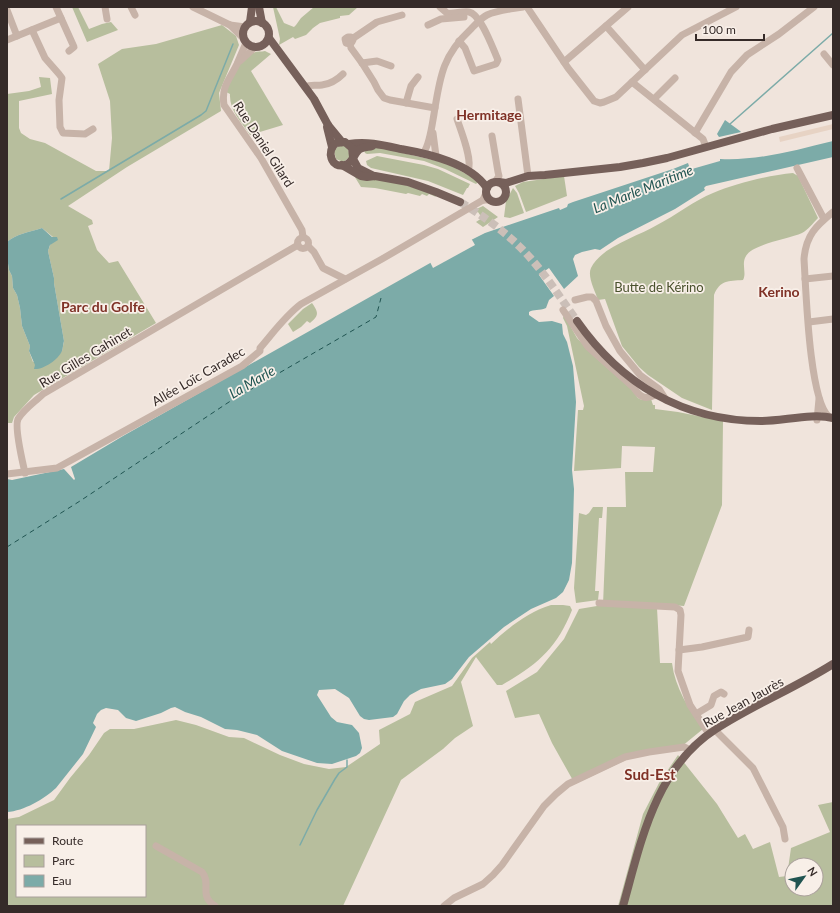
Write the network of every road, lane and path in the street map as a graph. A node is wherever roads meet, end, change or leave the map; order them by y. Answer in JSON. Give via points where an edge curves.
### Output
{"nodes":[{"id":1,"x":56,"y":7,"type":"edge"},
{"id":2,"x":131,"y":7,"type":"edge"},
{"id":3,"x":193,"y":7,"type":"edge"},
{"id":4,"x":252,"y":7,"type":"edge"},
{"id":5,"x":259,"y":7,"type":"edge"},
{"id":6,"x":440,"y":7,"type":"edge"},
{"id":7,"x":527,"y":7,"type":"edge"},
{"id":8,"x":628,"y":7,"type":"edge"},
{"id":9,"x":736,"y":7,"type":"edge"},
{"id":10,"x":814,"y":7,"type":"edge"},
{"id":11,"x":107,"y":8,"type":"edge"},
{"id":12,"x":7,"y":10,"type":"edge"},
{"id":13,"x":497,"y":10,"type":"edge"},
{"id":14,"x":402,"y":15,"type":"dead end"},
{"id":15,"x":135,"y":16,"type":"dead end"},
{"id":16,"x":61,"y":18,"type":"junction"},
{"id":17,"x":478,"y":18,"type":"junction"},
{"id":18,"x":107,"y":19,"type":"dead end"},
{"id":19,"x":262,"y":23,"type":"junction"},
{"id":20,"x":230,"y":24,"type":"junction"},
{"id":21,"x":248,"y":24,"type":"junction"},
{"id":22,"x":428,"y":25,"type":"dead end"},
{"id":23,"x":606,"y":26,"type":"junction"},
{"id":24,"x":32,"y":30,"type":"junction"},
{"id":25,"x":17,"y":36,"type":"junction"},
{"id":26,"x":269,"y":38,"type":"junction"},
{"id":27,"x":7,"y":40,"type":"edge"},
{"id":28,"x":244,"y":40,"type":"junction"},
{"id":29,"x":459,"y":41,"type":"junction"},
{"id":30,"x":258,"y":47,"type":"junction"},
{"id":31,"x":74,"y":49,"type":"dead end"},
{"id":32,"x":824,"y":54,"type":"dead end"},
{"id":33,"x":284,"y":59,"type":"junction"},
{"id":34,"x":564,"y":62,"type":"junction"},
{"id":35,"x":362,"y":63,"type":"junction"},
{"id":36,"x":237,"y":64,"type":"junction"},
{"id":37,"x":833,"y":65,"type":"edge"},
{"id":38,"x":391,"y":66,"type":"dead end"},
{"id":39,"x":645,"y":70,"type":"junction"},
{"id":40,"x":343,"y":74,"type":"dead end"},
{"id":41,"x":418,"y":77,"type":"dead end"},
{"id":42,"x":675,"y":78,"type":"dead end"},
{"id":43,"x":632,"y":82,"type":"junction"},
{"id":44,"x":305,"y":87,"type":"junction"},
{"id":45,"x":518,"y":99,"type":"dead end"},
{"id":46,"x":654,"y":99,"type":"junction"},
{"id":47,"x":406,"y":103,"type":"junction"},
{"id":48,"x":435,"y":108,"type":"junction"},
{"id":49,"x":833,"y":115,"type":"edge"},
{"id":50,"x":457,"y":119,"type":"dead end"},
{"id":51,"x":328,"y":124,"type":"junction"},
{"id":52,"x":93,"y":129,"type":"dead end"},
{"id":53,"x":432,"y":129,"type":"junction"},
{"id":54,"x":695,"y":133,"type":"junction"},
{"id":55,"x":492,"y":136,"type":"dead end"},
{"id":56,"x":345,"y":143,"type":"junction"},
{"id":57,"x":382,"y":145,"type":"junction"},
{"id":58,"x":332,"y":147,"type":"junction"},
{"id":59,"x":706,"y":147,"type":"junction"},
{"id":60,"x":424,"y":152,"type":"junction"},
{"id":61,"x":436,"y":156,"type":"junction"},
{"id":62,"x":353,"y":158,"type":"junction"},
{"id":63,"x":342,"y":165,"type":"junction"},
{"id":64,"x":797,"y":168,"type":"dead end"},
{"id":65,"x":471,"y":172,"type":"junction"},
{"id":66,"x":545,"y":175,"type":"junction"},
{"id":67,"x":375,"y":176,"type":"junction"},
{"id":68,"x":528,"y":176,"type":"junction"},
{"id":69,"x":496,"y":182,"type":"junction"},
{"id":70,"x":506,"y":192,"type":"junction"},
{"id":71,"x":486,"y":195,"type":"junction"},
{"id":72,"x":460,"y":202,"type":"tunnel mouth"},
{"id":73,"x":833,"y":212,"type":"edge"},
{"id":74,"x":824,"y":219,"type":"junction"},
{"id":75,"x":303,"y":237,"type":"junction"},
{"id":76,"x":298,"y":245,"type":"junction"},
{"id":77,"x":308,"y":246,"type":"junction"},
{"id":78,"x":833,"y":276,"type":"edge"},
{"id":79,"x":345,"y":279,"type":"junction"},
{"id":80,"x":805,"y":280,"type":"junction"},
{"id":81,"x":575,"y":300,"type":"dead end"},
{"id":82,"x":563,"y":310,"type":"dead end"},
{"id":83,"x":833,"y":319,"type":"edge"},
{"id":84,"x":577,"y":321,"type":"tunnel mouth"},
{"id":85,"x":809,"y":322,"type":"junction"},
{"id":86,"x":655,"y":395,"type":"junction"},
{"id":87,"x":819,"y":398,"type":"junction"},
{"id":88,"x":666,"y":400,"type":"junction"},
{"id":89,"x":816,"y":418,"type":"junction"},
{"id":90,"x":832,"y":419,"type":"edge"},
{"id":91,"x":25,"y":473,"type":"junction"},
{"id":92,"x":7,"y":474,"type":"edge"},
{"id":93,"x":599,"y":603,"type":"dead end"},
{"id":94,"x":749,"y":630,"type":"dead end"},
{"id":95,"x":680,"y":650,"type":"junction"},
{"id":96,"x":833,"y":664,"type":"edge"},
{"id":97,"x":724,"y":694,"type":"dead end"},
{"id":98,"x":696,"y":714,"type":"junction"},
{"id":99,"x":712,"y":732,"type":"junction"},
{"id":100,"x":690,"y":750,"type":"junction"},
{"id":101,"x":785,"y":840,"type":"dead end"},
{"id":102,"x":156,"y":846,"type":"dead end"},
{"id":103,"x":215,"y":906,"type":"edge"},
{"id":104,"x":444,"y":906,"type":"edge"},
{"id":105,"x":623,"y":906,"type":"edge"}],
"edges":[{"from":1,"to":16,"type":"street"},
{"from":2,"to":15,"type":"street"},
{"from":3,"to":20,"type":"street"},
{"from":4,"to":21,"type":"main road"},
{"from":5,"to":19,"type":"main road"},
{"from":6,"to":17,"type":"street","via":[[447,12],[469,12]]},
{"from":7,"to":13,"type":"street"},
{"from":7,"to":34,"type":"street"},
{"from":8,"to":23,"type":"street"},
{"from":9,"to":39,"type":"street","via":[[682,35]]},
{"from":10,"to":54,"type":"street","via":[[747,55],[731,72]]},
{"from":11,"to":18,"type":"street"},
{"from":12,"to":25,"type":"street"},
{"from":13,"to":17,"type":"street"},
{"from":14,"to":35,"type":"street","via":[[377,22],[351,41],[351,48]]},
{"from":16,"to":24,"type":"street"},
{"from":16,"to":31,"type":"street"},
{"from":17,"to":22,"type":"street","via":[[441,18]]},
{"from":17,"to":29,"type":"street"},
{"from":17,"to":29,"type":"street","via":[[498,60],[496,64],[474,71],[465,48]]},
{"from":19,"to":21,"type":"main road","via":[[256,21]]},
{"from":19,"to":26,"type":"main road","via":[[268,29]]},
{"from":20,"to":21,"type":"street"},
{"from":20,"to":28,"type":"street"},
{"from":21,"to":28,"type":"main road","via":[[243,30]]},
{"from":23,"to":34,"type":"street"},
{"from":23,"to":39,"type":"street"},
{"from":24,"to":25,"type":"street"},
{"from":24,"to":52,"type":"street","via":[[45,58],[62,78],[59,100],[60,129],[64,133],[85,134]]},
{"from":25,"to":27,"type":"street"},
{"from":26,"to":30,"type":"main road"},
{"from":26,"to":33,"type":"main road"},
{"from":28,"to":30,"type":"main road","via":[[250,46]]},
{"from":28,"to":36,"type":"street","name":"Rue Daniel Gilard"},
{"from":29,"to":48,"type":"street","via":[[442,69]]},
{"from":30,"to":33,"type":"main road","via":[[271,50]]},
{"from":30,"to":36,"type":"street","name":"Rue Daniel Gilard"},
{"from":32,"to":37,"type":"street"},
{"from":33,"to":44,"type":"main road"},
{"from":34,"to":43,"type":"street","via":[[588,95],[597,102],[614,98]]},
{"from":35,"to":38,"type":"street","via":[[377,61]]},
{"from":35,"to":47,"type":"street","via":[[383,96]]},
{"from":36,"to":75,"type":"street","name":"Rue Daniel Gilard","via":[[225,84],[224,105],[261,158],[300,227]]},
{"from":39,"to":43,"type":"street"},
{"from":40,"to":44,"type":"street","via":[[327,84]]},
{"from":41,"to":47,"type":"street","via":[[411,86]]},
{"from":42,"to":46,"type":"street"},
{"from":43,"to":46,"type":"street"},
{"from":44,"to":51,"type":"main road"},
{"from":45,"to":68,"type":"street"},
{"from":46,"to":54,"type":"street"},
{"from":47,"to":48,"type":"street"},
{"from":48,"to":53,"type":"street"},
{"from":49,"to":59,"type":"main road"},
{"from":50,"to":65,"type":"street","via":[[466,144]]},
{"from":51,"to":56,"type":"main road"},
{"from":51,"to":58,"type":"main road"},
{"from":53,"to":60,"type":"street"},
{"from":53,"to":61,"type":"street"},
{"from":54,"to":59,"type":"street"},
{"from":55,"to":69,"type":"street","via":[[499,176]]},
{"from":56,"to":57,"type":"main road"},
{"from":56,"to":58,"type":"main road","via":[[336,143]]},
{"from":56,"to":62,"type":"main road","via":[[354,151]]},
{"from":57,"to":60,"type":"main road"},
{"from":57,"to":62,"type":"main road","via":[[362,148]]},
{"from":58,"to":63,"type":"main road","via":[[332,161]]},
{"from":59,"to":66,"type":"main road","via":[[620,167]]},
{"from":60,"to":61,"type":"main road"},
{"from":61,"to":65,"type":"main road"},
{"from":62,"to":63,"type":"main road","via":[[348,164]]},
{"from":62,"to":67,"type":"main road","via":[[358,168]]},
{"from":63,"to":67,"type":"main road","via":[[361,176]]},
{"from":64,"to":74,"type":"street"},
{"from":65,"to":69,"type":"main road"},
{"from":65,"to":71,"type":"main road"},
{"from":66,"to":68,"type":"main road"},
{"from":66,"to":70,"type":"main road","via":[[520,182]]},
{"from":67,"to":72,"type":"main road","via":[[421,186]]},
{"from":68,"to":69,"type":"main road","via":[[506,183]]},
{"from":69,"to":70,"type":"main road","via":[[504,185]]},
{"from":69,"to":71,"type":"main road","via":[[489,184]]},
{"from":70,"to":71,"type":"main road","via":[[500,201],[495,202]]},
{"from":71,"to":79,"type":"street","name":"Allée Loïc Caradec"},
{"from":73,"to":74,"type":"street"},
{"from":74,"to":80,"type":"street","via":[[808,240],[804,259]]},
{"from":75,"to":76,"type":"street","via":[[298,241]]},
{"from":75,"to":77,"type":"street","via":[[308,240]]},
{"from":76,"to":77,"type":"street","via":[[302,248]]},
{"from":76,"to":91,"type":"street","name":"Rue Gilles Gahinet","via":[[43,394],[24,411],[18,421]]},
{"from":77,"to":79,"type":"street","via":[[323,268]]},
{"from":78,"to":80,"type":"street"},
{"from":79,"to":91,"type":"street","name":"Allée Loïc Caradec","via":[[296,307],[260,351],[242,366],[57,468]]},
{"from":80,"to":85,"type":"street"},
{"from":81,"to":88,"type":"street","via":[[592,297],[596,300],[606,326],[620,351]]},
{"from":82,"to":86,"type":"street","via":[[588,347],[641,397]]},
{"from":83,"to":85,"type":"street"},
{"from":84,"to":86,"type":"main road","via":[[595,346],[627,375]]},
{"from":85,"to":87,"type":"street","via":[[812,367]]},
{"from":86,"to":88,"type":"main road"},
{"from":87,"to":89,"type":"street"},
{"from":87,"to":90,"type":"street","via":[[824,411]]},
{"from":88,"to":89,"type":"main road","via":[[697,412],[730,420]]},
{"from":89,"to":90,"type":"main road"},
{"from":91,"to":92,"type":"street","name":"Allée Loïc Caradec"},
{"from":93,"to":95,"type":"street","via":[[677,608],[681,615]]},
{"from":94,"to":95,"type":"street","via":[[748,637]]},
{"from":95,"to":98,"type":"street","via":[[678,671],[687,698]]},
{"from":96,"to":99,"type":"main road","name":"Rue Jean Jaurès"},
{"from":97,"to":98,"type":"street","via":[[721,692],[714,696],[711,705]]},
{"from":98,"to":99,"type":"street"},
{"from":99,"to":100,"type":"main road","name":"Rue Jean Jaurès"},
{"from":99,"to":101,"type":"street","via":[[753,768],[783,827]]},
{"from":100,"to":104,"type":"street","via":[[684,747],[630,756],[568,784],[544,806],[493,875],[483,884],[454,898]]},
{"from":100,"to":105,"type":"main road","name":"Rue Jean Jaurès","via":[[666,783],[654,805]]},
{"from":102,"to":103,"type":"street","via":[[202,872],[206,878],[206,897]]}]}
